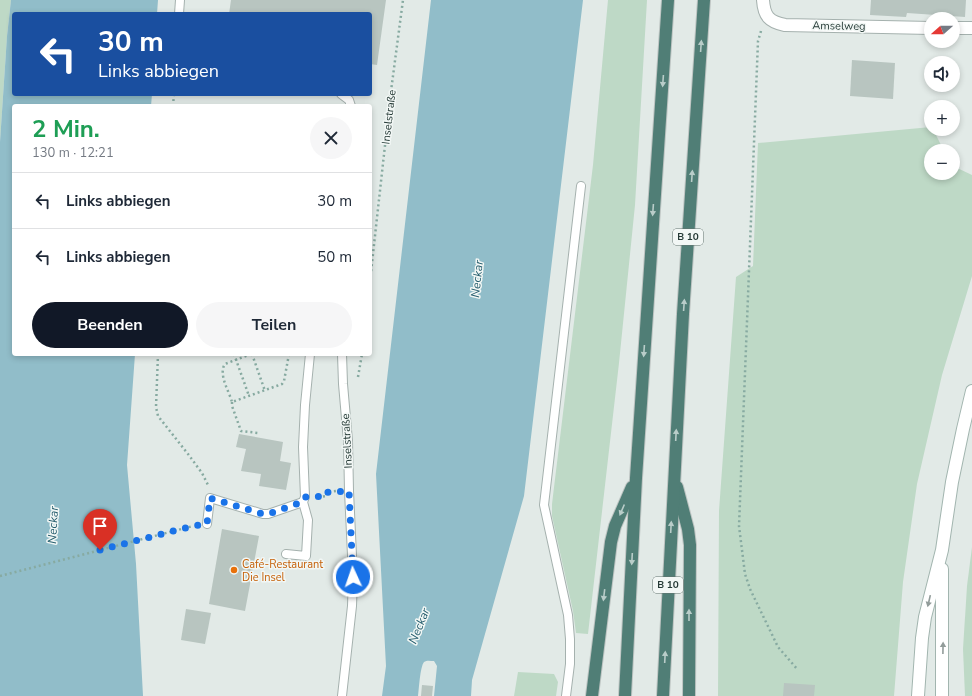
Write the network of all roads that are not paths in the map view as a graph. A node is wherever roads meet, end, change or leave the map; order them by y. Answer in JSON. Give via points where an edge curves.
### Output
{"nodes":[{"id":1,"x":180,"y":0,"type":"edge"},
{"id":2,"x":668,"y":0,"type":"edge"},
{"id":3,"x":704,"y":0,"type":"edge"},
{"id":4,"x":763,"y":0,"type":"edge"},
{"id":5,"x":179,"y":12,"type":"edge"},
{"id":6,"x":924,"y":28,"type":"edge"},
{"id":7,"x":960,"y":28,"type":"edge"},
{"id":8,"x":972,"y":28,"type":"edge"},
{"id":9,"x":344,"y":96,"type":"edge"},
{"id":10,"x":350,"y":104,"type":"edge"},
{"id":11,"x":581,"y":186,"type":"dead end"},
{"id":12,"x":310,"y":356,"type":"edge"},
{"id":13,"x":342,"y":356,"type":"edge"},
{"id":14,"x":972,"y":391,"type":"edge"},
{"id":15,"x":674,"y":474,"type":"junction"},
{"id":16,"x":636,"y":478,"type":"junction"},
{"id":17,"x":304,"y":500,"type":"junction"},
{"id":18,"x":207,"y":524,"type":"road end"},
{"id":19,"x":942,"y":550,"type":"junction"},
{"id":20,"x":286,"y":554,"type":"dead end"},
{"id":21,"x":342,"y":696,"type":"edge"},
{"id":22,"x":566,"y":696,"type":"edge"},
{"id":23,"x":592,"y":696,"type":"edge"},
{"id":24,"x":625,"y":696,"type":"edge"},
{"id":25,"x":663,"y":696,"type":"edge"},
{"id":26,"x":690,"y":696,"type":"edge"},
{"id":27,"x":918,"y":696,"type":"edge"},
{"id":28,"x":942,"y":696,"type":"edge"}],
"edges":[{"from":1,"to":5,"type":"lane"},
{"from":2,"to":16,"type":"highway","one_way":true},
{"from":15,"to":3,"type":"highway","number":"B 10","one_way":true},
{"from":4,"to":6,"type":"main road","name":"Amselweg","via":[[765,13],[769,19],[785,25]]},
{"from":7,"to":8,"type":"main road"},
{"from":9,"to":10,"type":"lane"},
{"from":11,"to":22,"type":"lane","via":[[544,505],[568,615],[570,657]]},
{"from":12,"to":17,"type":"lane","via":[[303,448]]},
{"from":13,"to":21,"type":"lane","name":"Inselstraße","via":[[353,577]]},
{"from":14,"to":19,"type":"main road","via":[[957,459]]},
{"from":25,"to":15,"type":"highway","number":"B 10","one_way":true},
{"from":26,"to":15,"type":"highway","one_way":true,"via":[[690,544]]},
{"from":16,"to":23,"type":"highway","one_way":true,"via":[[615,526],[611,542]]},
{"from":16,"to":24,"type":"highway","one_way":true},
{"from":17,"to":18,"type":"lane","via":[[263,514],[210,498]]},
{"from":17,"to":20,"type":"lane","via":[[308,520],[306,556]]},
{"from":19,"to":27,"type":"main road","one_way":true,"via":[[925,617]]},
{"from":28,"to":19,"type":"main road","one_way":true}]}
